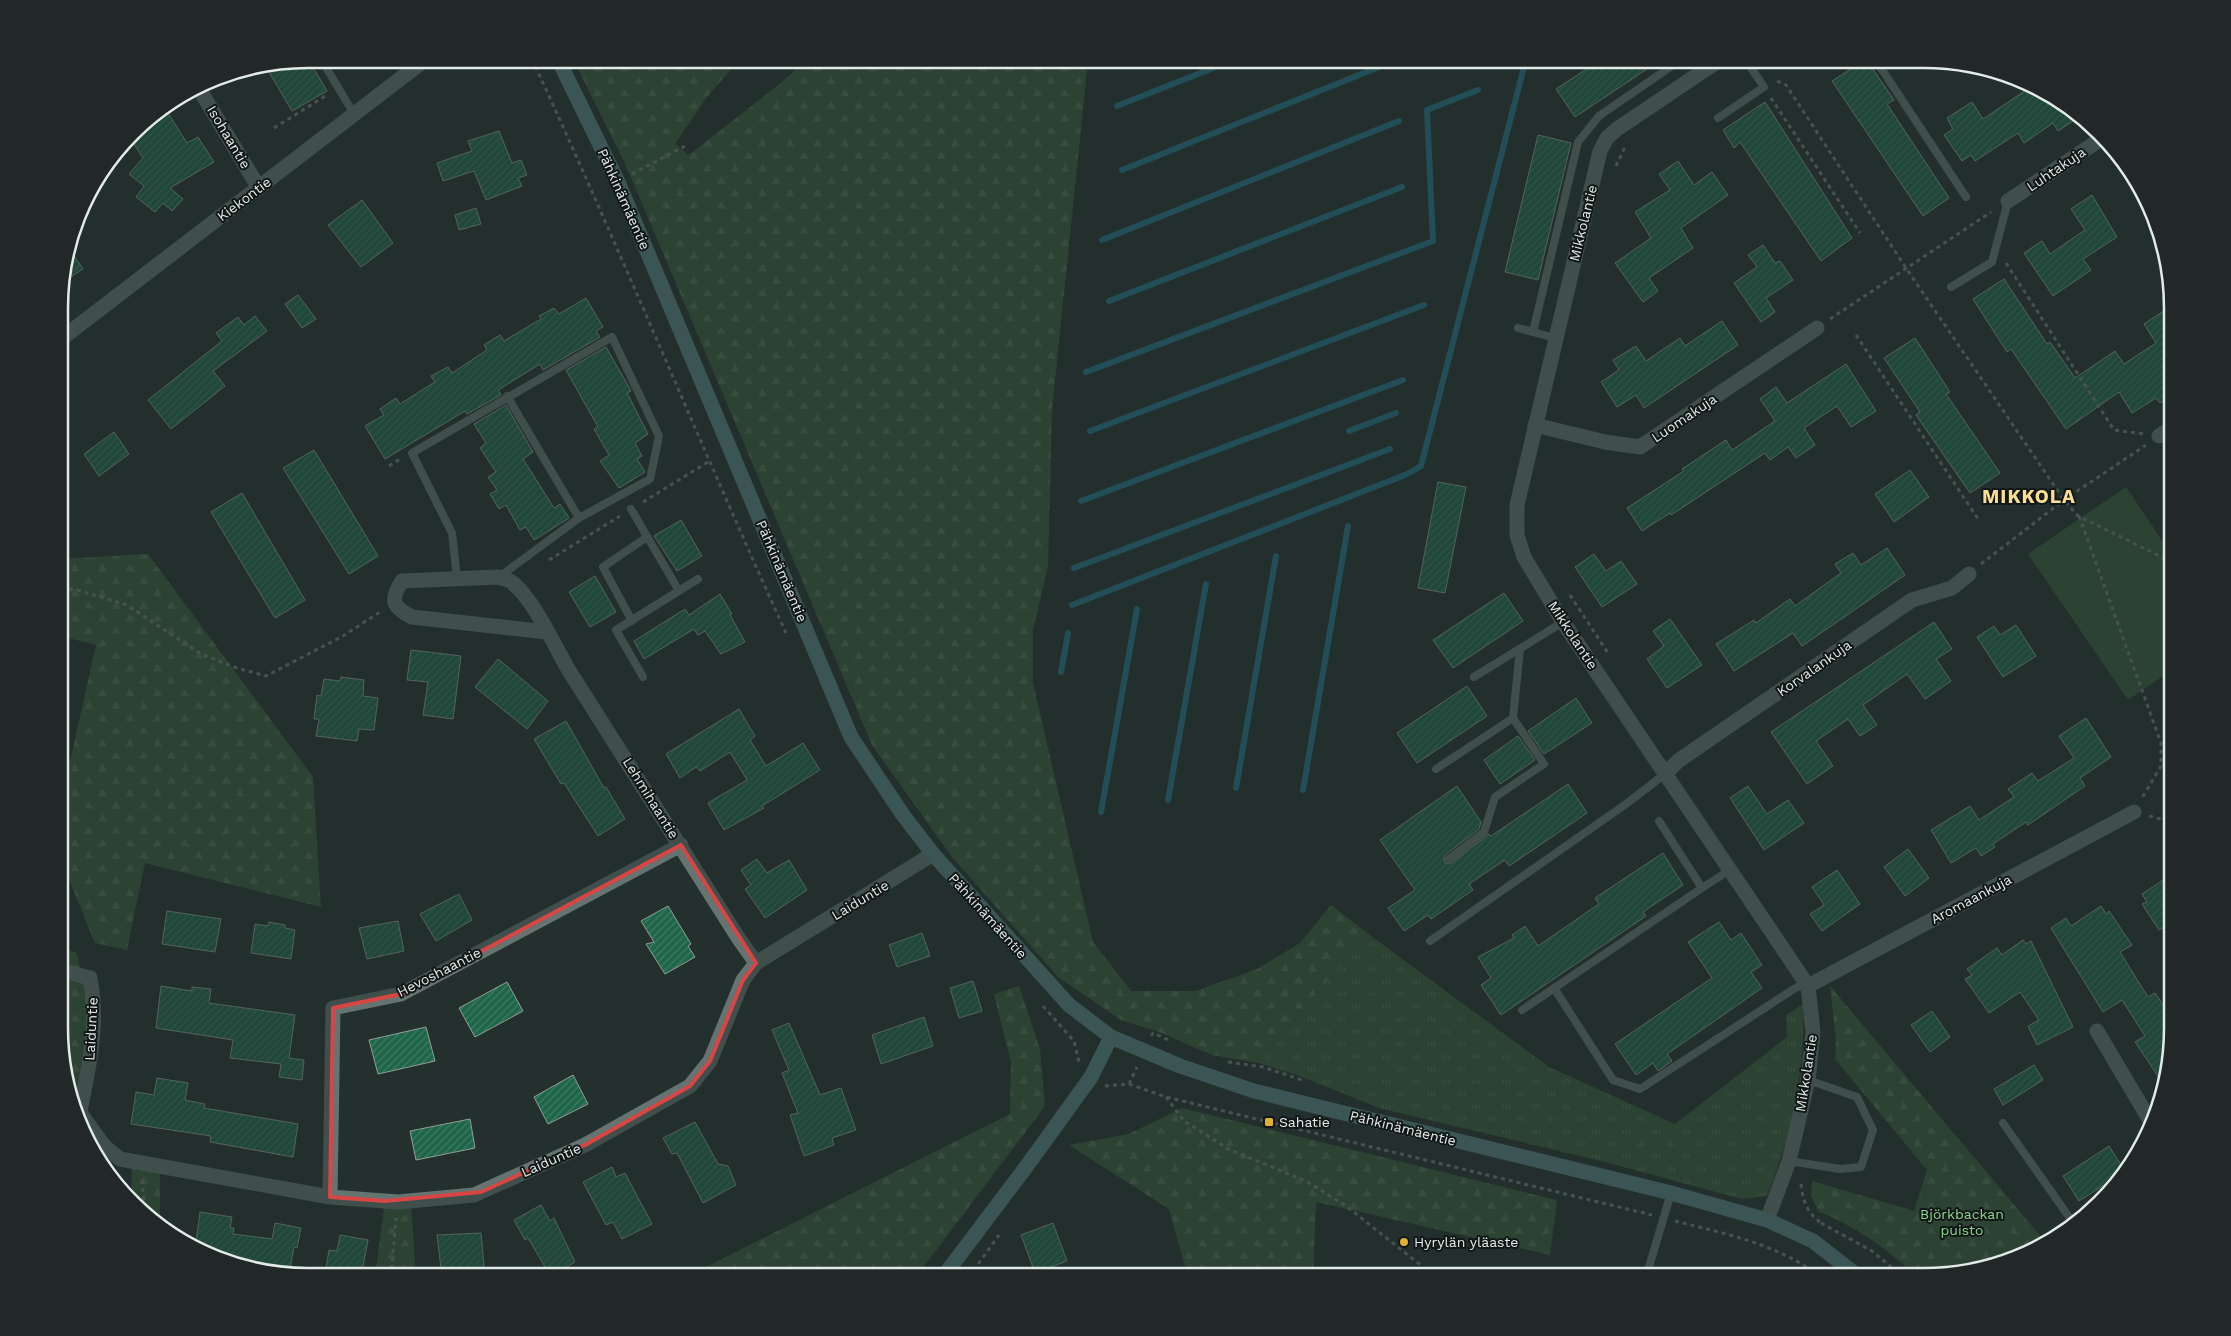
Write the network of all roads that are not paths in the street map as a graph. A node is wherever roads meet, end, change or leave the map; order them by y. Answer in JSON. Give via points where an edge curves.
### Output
{"nodes":[{"id":1,"x":326,"y":68,"type":"edge"},
{"id":2,"x":414,"y":68,"type":"edge"},
{"id":3,"x":562,"y":68,"type":"edge"},
{"id":4,"x":1669,"y":68,"type":"edge"},
{"id":5,"x":1708,"y":68,"type":"edge"},
{"id":6,"x":1752,"y":68,"type":"edge"},
{"id":7,"x":1881,"y":68,"type":"edge"},
{"id":8,"x":201,"y":92,"type":"edge"},
{"id":9,"x":354,"y":114,"type":"junction"},
{"id":10,"x":1718,"y":118,"type":"dead end"},
{"id":11,"x":2097,"y":142,"type":"edge"},
{"id":12,"x":259,"y":188,"type":"junction"},
{"id":13,"x":1966,"y":197,"type":"dead end"},
{"id":14,"x":2008,"y":200,"type":"joint"},
{"id":15,"x":1951,"y":286,"type":"dead end"},
{"id":16,"x":1518,"y":328,"type":"dead end"},
{"id":17,"x":1817,"y":328,"type":"road end"},
{"id":18,"x":1534,"y":332,"type":"junction"},
{"id":19,"x":68,"y":334,"type":"edge"},
{"id":20,"x":1555,"y":338,"type":"junction"},
{"id":21,"x":507,"y":396,"type":"junction"},
{"id":22,"x":1535,"y":425,"type":"junction"},
{"id":23,"x":631,"y":509,"type":"road end"},
{"id":24,"x":579,"y":518,"type":"junction"},
{"id":25,"x":647,"y":537,"type":"junction"},
{"id":26,"x":1969,"y":574,"type":"road end"},
{"id":27,"x":499,"y":577,"type":"junction"},
{"id":28,"x":457,"y":578,"type":"junction"},
{"id":29,"x":698,"y":579,"type":"dead end"},
{"id":30,"x":679,"y":591,"type":"junction"},
{"id":31,"x":632,"y":620,"type":"junction"},
{"id":32,"x":1564,"y":622,"type":"junction"},
{"id":33,"x":547,"y":632,"type":"junction"},
{"id":34,"x":1520,"y":649,"type":"junction"},
{"id":35,"x":643,"y":677,"type":"dead end"},
{"id":36,"x":1474,"y":677,"type":"dead end"},
{"id":37,"x":1513,"y":718,"type":"junction"},
{"id":38,"x":1436,"y":769,"type":"dead end"},
{"id":39,"x":1665,"y":774,"type":"junction"},
{"id":40,"x":2134,"y":812,"type":"road end"},
{"id":41,"x":1660,"y":821,"type":"dead end"},
{"id":42,"x":681,"y":845,"type":"junction"},
{"id":43,"x":933,"y":854,"type":"junction"},
{"id":44,"x":1449,"y":859,"type":"dead end"},
{"id":45,"x":1730,"y":870,"type":"junction"},
{"id":46,"x":1702,"y":888,"type":"junction"},
{"id":47,"x":1430,"y":940,"type":"dead end"},
{"id":48,"x":756,"y":963,"type":"junction"},
{"id":49,"x":68,"y":972,"type":"edge"},
{"id":50,"x":1808,"y":986,"type":"junction"},
{"id":51,"x":1554,"y":988,"type":"junction"},
{"id":52,"x":1522,"y":1010,"type":"dead end"},
{"id":53,"x":2097,"y":1031,"type":"dead end"},
{"id":54,"x":1111,"y":1037,"type":"junction"},
{"id":55,"x":1808,"y":1080,"type":"junction"},
{"id":56,"x":81,"y":1108,"type":"edge"},
{"id":57,"x":2147,"y":1115,"type":"edge"},
{"id":58,"x":86,"y":1119,"type":"edge"},
{"id":59,"x":2003,"y":1123,"type":"dead end"},
{"id":60,"x":1796,"y":1163,"type":"junction"},
{"id":61,"x":1671,"y":1193,"type":"junction"},
{"id":62,"x":330,"y":1197,"type":"junction"},
{"id":63,"x":2070,"y":1219,"type":"edge"},
{"id":64,"x":1767,"y":1220,"type":"junction"},
{"id":65,"x":950,"y":1268,"type":"edge"},
{"id":66,"x":1649,"y":1268,"type":"edge"},
{"id":67,"x":1847,"y":1268,"type":"edge"}],
"edges":[{"from":1,"to":9,"type":"lane"},
{"from":2,"to":9,"type":"street","name":"Kiekontie"},
{"from":3,"to":43,"type":"street","name":"Pähkinämäentie","via":[[618,182],[851,737]]},
{"from":4,"to":18,"type":"lane","via":[[1599,116],[1578,142]]},
{"from":5,"to":20,"type":"street","name":"Mikkolantie","via":[[1607,138],[1600,150]]},
{"from":6,"to":10,"type":"lane","via":[[1764,86]]},
{"from":7,"to":13,"type":"lane"},
{"from":8,"to":12,"type":"street","name":"Isohaantie"},
{"from":9,"to":12,"type":"street","name":"Kiekontie"},
{"from":11,"to":14,"type":"street","name":"Luhtakuja"},
{"from":12,"to":19,"type":"street","name":"Kiekontie"},
{"from":14,"to":15,"type":"lane","via":[[1992,262]]},
{"from":16,"to":18,"type":"lane"},
{"from":17,"to":22,"type":"street","name":"Luomakuja","via":[[1640,447]]},
{"from":18,"to":20,"type":"lane"},
{"from":20,"to":22,"type":"street","name":"Mikkolantie"},
{"from":21,"to":24,"type":"lane"},
{"from":21,"to":24,"type":"lane","via":[[612,337],[659,436],[650,479]]},
{"from":21,"to":28,"type":"lane","via":[[412,453],[452,533]]},
{"from":22,"to":32,"type":"street","name":"Mikkolantie","via":[[1517,505],[1517,535],[1524,557]]},
{"from":23,"to":25,"type":"lane"},
{"from":24,"to":27,"type":"lane"},
{"from":25,"to":30,"type":"lane"},
{"from":25,"to":31,"type":"lane","via":[[603,567]]},
{"from":26,"to":39,"type":"street","name":"Korvalankuja","via":[[1952,588],[1912,600],[1678,761]]},
{"from":27,"to":28,"type":"street"},
{"from":27,"to":33,"type":"street","name":"Lehmihaantie","via":[[512,582]]},
{"from":28,"to":33,"type":"street","via":[[402,581],[395,591],[394,603],[398,609],[412,616]]},
{"from":29,"to":30,"type":"lane"},
{"from":30,"to":31,"type":"lane"},
{"from":31,"to":35,"type":"lane","via":[[616,630]]},
{"from":32,"to":34,"type":"lane"},
{"from":32,"to":39,"type":"street","name":"Mikkolantie"},
{"from":33,"to":42,"type":"street","name":"Lehmihaantie"},
{"from":34,"to":36,"type":"lane"},
{"from":34,"to":37,"type":"lane"},
{"from":37,"to":38,"type":"lane"},
{"from":37,"to":44,"type":"lane","via":[[1544,764],[1495,797],[1484,832]]},
{"from":39,"to":45,"type":"street","name":"Mikkolantie"},
{"from":39,"to":47,"type":"lane"},
{"from":40,"to":50,"type":"street","name":"Aromaankuja"},
{"from":41,"to":46,"type":"lane"},
{"from":42,"to":48,"type":"street","name":"Lehmihaantie"},
{"from":42,"to":62,"type":"street","name":"Hevoshaantie","via":[[401,994],[333,1008]]},
{"from":43,"to":48,"type":"street","name":"Laiduntie"},
{"from":43,"to":54,"type":"street","name":"Pähkinämäentie","via":[[1069,1006]]},
{"from":45,"to":46,"type":"lane"},
{"from":45,"to":50,"type":"street","name":"Mikkolantie"},
{"from":46,"to":51,"type":"lane"},
{"from":48,"to":62,"type":"street","name":"Laiduntie","via":[[743,980],[710,1061],[690,1086],[585,1145],[474,1195],[398,1202]]},
{"from":49,"to":56,"type":"street","name":"Laiduntie","via":[[90,978],[93,994],[93,1048]]},
{"from":50,"to":51,"type":"lane","via":[[1797,987],[1640,1089],[1613,1080]]},
{"from":50,"to":55,"type":"street","name":"Mikkolantie","via":[[1813,1032]]},
{"from":51,"to":52,"type":"lane"},
{"from":53,"to":57,"type":"street"},
{"from":54,"to":61,"type":"street","name":"Pähkinämäentie","via":[[1180,1066],[1254,1091]]},
{"from":54,"to":65,"type":"street","via":[[1091,1077]]},
{"from":55,"to":60,"type":"street","name":"Mikkolantie"},
{"from":55,"to":60,"type":"lane","via":[[1857,1097],[1873,1130],[1861,1166],[1840,1169]]},
{"from":58,"to":62,"type":"street","name":"Laiduntie","via":[[104,1146],[120,1159]]},
{"from":59,"to":63,"type":"lane"},
{"from":60,"to":64,"type":"street","name":"Mikkolantie"},
{"from":61,"to":64,"type":"street","name":"Pähkinämäentie"},
{"from":61,"to":66,"type":"lane"},
{"from":64,"to":67,"type":"street","name":"Pähkinämäentie","via":[[1813,1242]]}]}
